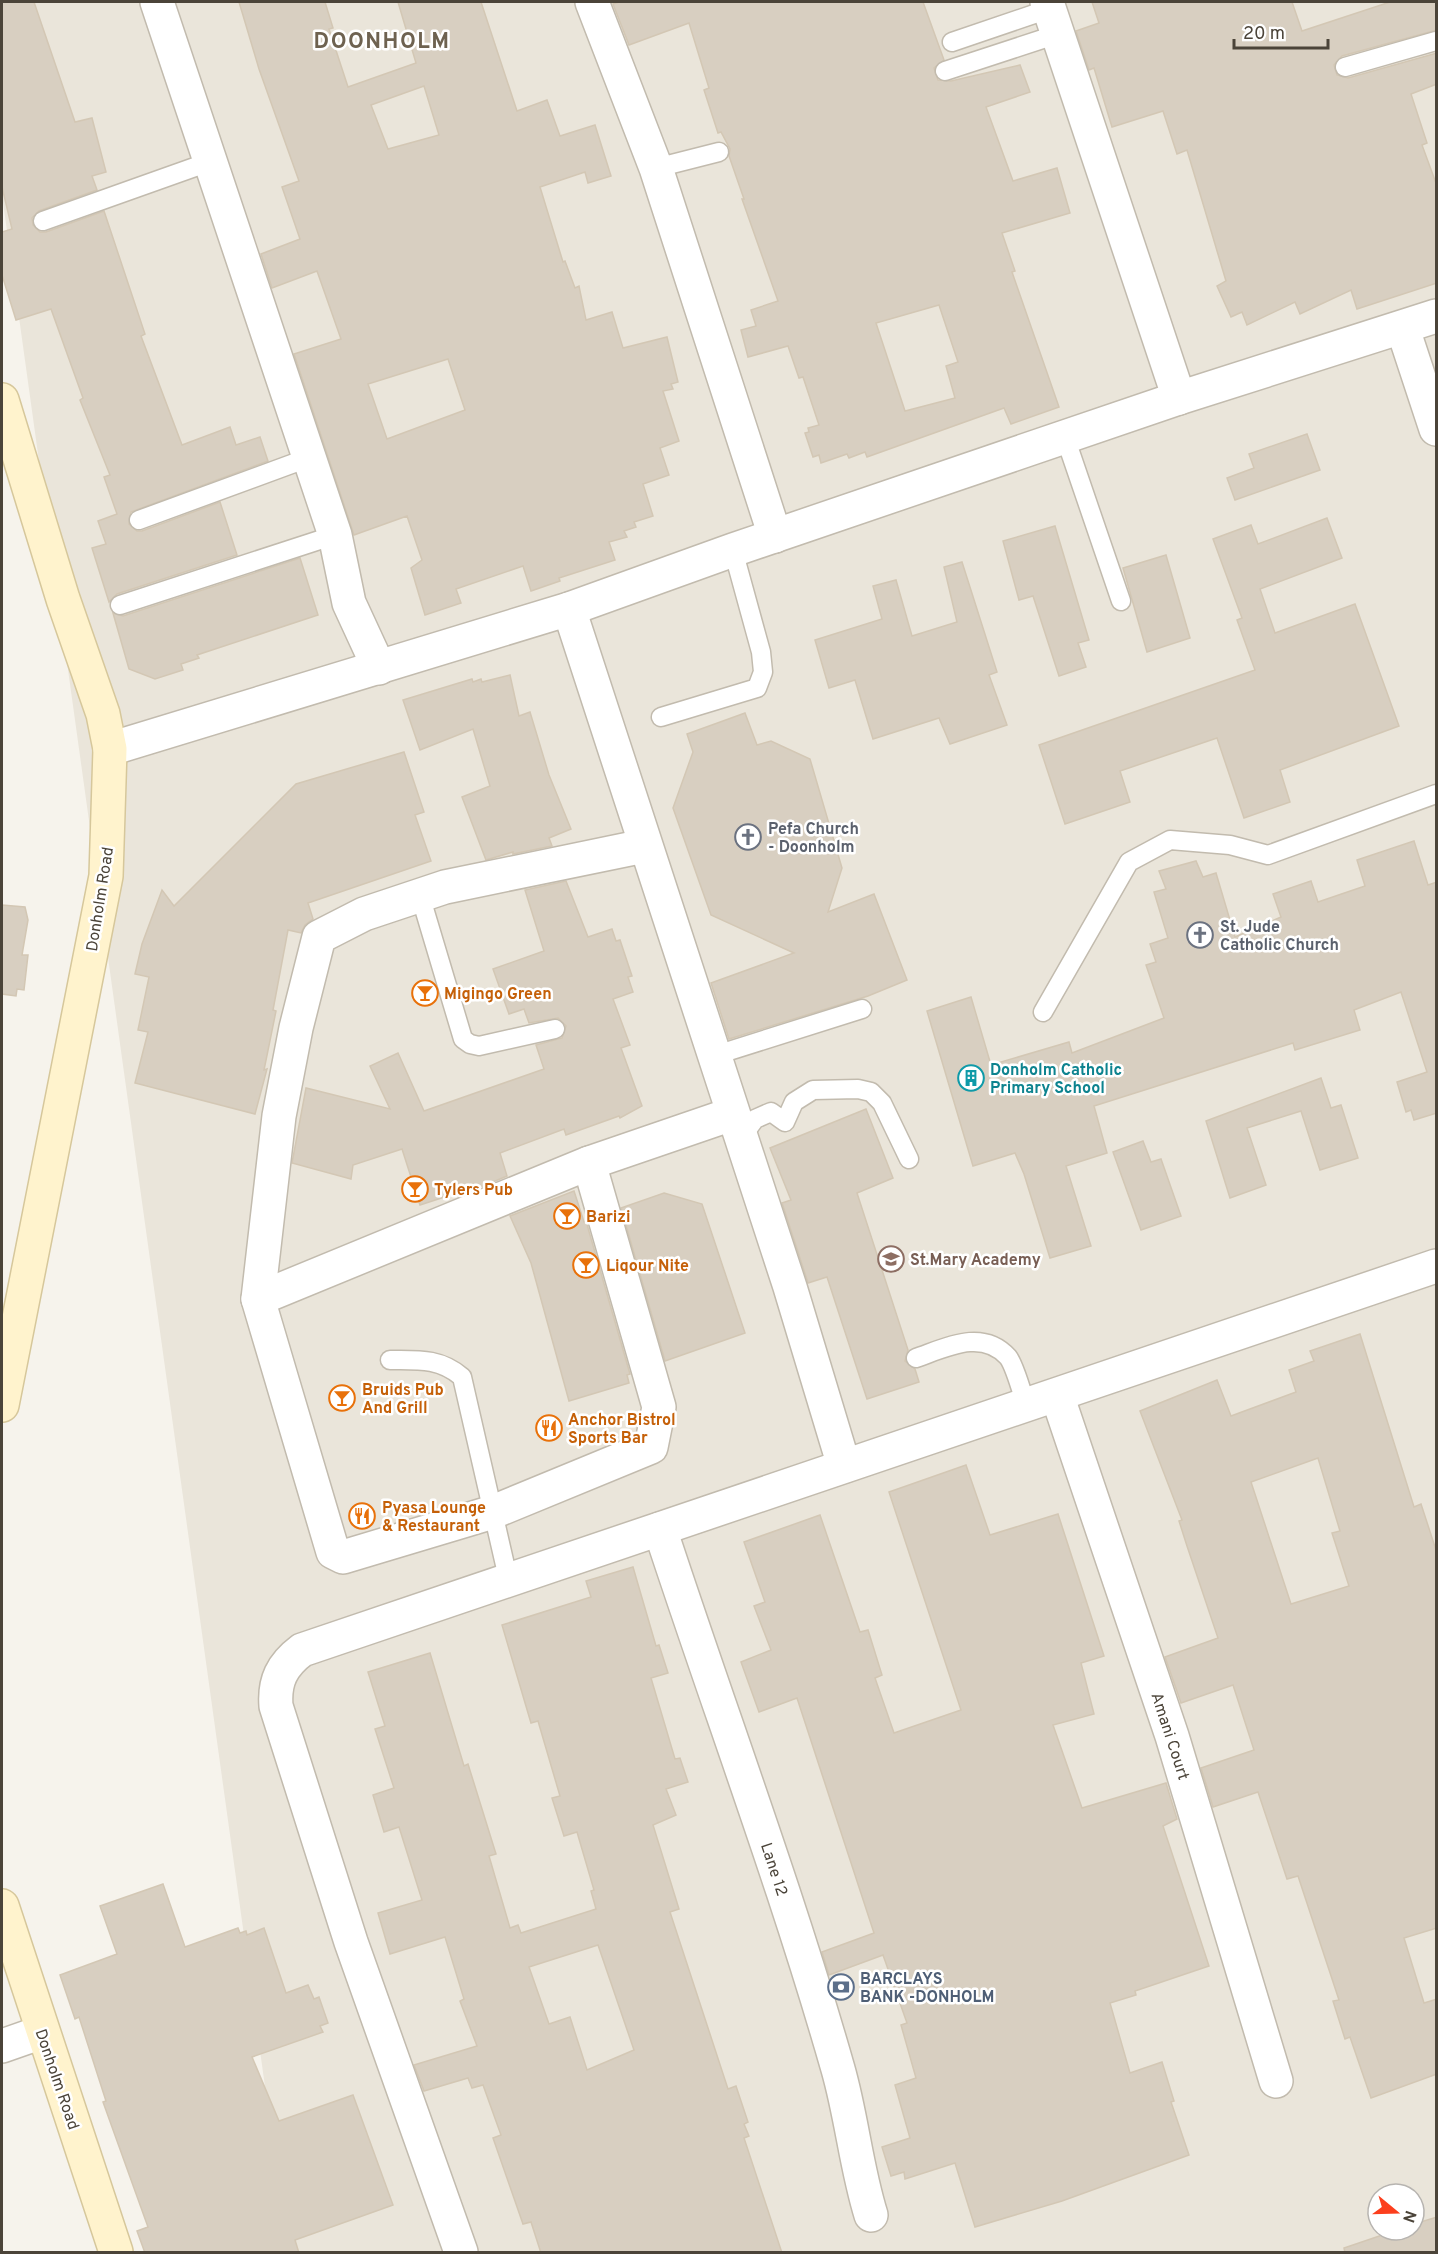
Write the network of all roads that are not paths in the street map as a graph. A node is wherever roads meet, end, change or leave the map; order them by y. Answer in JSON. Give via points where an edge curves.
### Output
{"nodes":[{"id":1,"x":157,"y":2,"type":"edge"},
{"id":2,"x":592,"y":2,"type":"edge"},
{"id":3,"x":1052,"y":15,"type":"edge"},
{"id":4,"x":1437,"y":41,"type":"edge"},
{"id":5,"x":952,"y":42,"type":"dead end"},
{"id":6,"x":1345,"y":67,"type":"dead end"},
{"id":7,"x":945,"y":71,"type":"dead end"},
{"id":8,"x":719,"y":152,"type":"dead end"},
{"id":9,"x":209,"y":162,"type":"junction"},
{"id":10,"x":656,"y":168,"type":"junction"},
{"id":11,"x":43,"y":221,"type":"dead end"},
{"id":12,"x":1437,"y":316,"type":"edge"},
{"id":13,"x":1402,"y":329,"type":"junction"},
{"id":14,"x":1179,"y":398,"type":"junction"},
{"id":15,"x":2,"y":400,"type":"edge"},
{"id":16,"x":1436,"y":426,"type":"edge"},
{"id":17,"x":1065,"y":437,"type":"junction"},
{"id":18,"x":308,"y":458,"type":"junction"},
{"id":19,"x":139,"y":520,"type":"dead end"},
{"id":20,"x":334,"y":535,"type":"junction"},
{"id":21,"x":775,"y":536,"type":"junction"},
{"id":22,"x":733,"y":550,"type":"junction"},
{"id":23,"x":1121,"y":601,"type":"dead end"},
{"id":24,"x":120,"y":605,"type":"dead end"},
{"id":25,"x":569,"y":609,"type":"junction"},
{"id":26,"x":379,"y":668,"type":"junction"},
{"id":27,"x":661,"y":717,"type":"dead end"},
{"id":28,"x":110,"y":749,"type":"junction"},
{"id":29,"x":1437,"y":795,"type":"edge"},
{"id":30,"x":645,"y":846,"type":"junction"},
{"id":31,"x":420,"y":895,"type":"junction"},
{"id":32,"x":862,"y":1009,"type":"dead end"},
{"id":33,"x":1043,"y":1012,"type":"dead end"},
{"id":34,"x":555,"y":1029,"type":"dead end"},
{"id":35,"x":713,"y":1056,"type":"junction"},
{"id":36,"x":736,"y":1126,"type":"junction"},
{"id":37,"x":909,"y":1159,"type":"dead end"},
{"id":38,"x":589,"y":1163,"type":"junction"},
{"id":39,"x":1437,"y":1266,"type":"edge"},
{"id":40,"x":258,"y":1299,"type":"junction"},
{"id":41,"x":916,"y":1358,"type":"dead end"},
{"id":42,"x":390,"y":1360,"type":"dead end"},
{"id":43,"x":1057,"y":1395,"type":"junction"},
{"id":44,"x":2,"y":1405,"type":"edge"},
{"id":45,"x":1026,"y":1405,"type":"junction"},
{"id":46,"x":844,"y":1466,"type":"junction"},
{"id":47,"x":493,"y":1512,"type":"junction"},
{"id":48,"x":660,"y":1529,"type":"junction"},
{"id":49,"x":508,"y":1578,"type":"junction"},
{"id":50,"x":2,"y":1906,"type":"edge"},
{"id":51,"x":42,"y":2032,"type":"junction"},
{"id":52,"x":2,"y":2046,"type":"edge"},
{"id":53,"x":1276,"y":2081,"type":"dead end"},
{"id":54,"x":871,"y":2215,"type":"dead end"},
{"id":55,"x":116,"y":2253,"type":"edge"},
{"id":56,"x":461,"y":2253,"type":"edge"}],
"edges":[{"from":1,"to":9,"type":"street"},
{"from":2,"to":10,"type":"street"},
{"from":3,"to":5,"type":"lane"},
{"from":3,"to":7,"type":"lane"},
{"from":3,"to":14,"type":"street"},
{"from":4,"to":6,"type":"lane"},
{"from":8,"to":10,"type":"lane"},
{"from":9,"to":11,"type":"lane"},
{"from":9,"to":18,"type":"street"},
{"from":10,"to":21,"type":"street"},
{"from":12,"to":13,"type":"street"},
{"from":13,"to":14,"type":"street"},
{"from":13,"to":16,"type":"street"},
{"from":14,"to":17,"type":"street"},
{"from":15,"to":28,"type":"main road","name":"Donholm Road"},
{"from":17,"to":21,"type":"street"},
{"from":17,"to":23,"type":"lane"},
{"from":18,"to":19,"type":"lane"},
{"from":18,"to":20,"type":"street"},
{"from":20,"to":24,"type":"lane"},
{"from":20,"to":26,"type":"street","via":[[349,603]]},
{"from":21,"to":22,"type":"street"},
{"from":22,"to":25,"type":"street"},
{"from":22,"to":27,"type":"lane","via":[[761,652],[763,672],[757,688]]},
{"from":25,"to":26,"type":"street"},
{"from":25,"to":30,"type":"street"},
{"from":26,"to":28,"type":"street"},
{"from":28,"to":44,"type":"main road","name":"Donholm Road","via":[[106,876]]},
{"from":29,"to":33,"type":"lane","via":[[1268,855],[1230,845],[1170,840],[1129,862]]},
{"from":30,"to":31,"type":"street"},
{"from":30,"to":35,"type":"street"},
{"from":31,"to":34,"type":"lane","via":[[463,1039],[480,1046]]},
{"from":31,"to":40,"type":"street","via":[[364,914],[319,938],[279,1116]]},
{"from":32,"to":35,"type":"lane"},
{"from":35,"to":36,"type":"street"},
{"from":36,"to":37,"type":"lane","via":[[771,1112],[785,1122],[794,1102],[813,1090],[858,1089],[871,1092],[882,1103]]},
{"from":36,"to":38,"type":"street"},
{"from":36,"to":46,"type":"street"},
{"from":38,"to":40,"type":"street"},
{"from":38,"to":47,"type":"street","via":[[659,1407],[651,1447]]},
{"from":39,"to":43,"type":"street"},
{"from":40,"to":47,"type":"street","via":[[333,1552],[343,1557]]},
{"from":41,"to":45,"type":"lane","via":[[971,1340],[993,1347],[1008,1357]]},
{"from":42,"to":47,"type":"lane","via":[[430,1360],[448,1366],[462,1377]]},
{"from":43,"to":45,"type":"street"},
{"from":43,"to":53,"type":"street","name":"Amani Court","via":[[1172,1736]]},
{"from":45,"to":46,"type":"street"},
{"from":46,"to":48,"type":"street"},
{"from":47,"to":49,"type":"lane"},
{"from":48,"to":49,"type":"street"},
{"from":48,"to":54,"type":"street","name":"Lane 12","via":[[839,2070],[855,2139],[858,2176]]},
{"from":49,"to":56,"type":"street","via":[[302,1650],[288,1660],[275,1690],[276,1706],[351,1942]]},
{"from":50,"to":51,"type":"main road","name":"Donholm Road"},
{"from":51,"to":52,"type":"street"},
{"from":51,"to":55,"type":"main road","name":"Donholm Road"}]}
